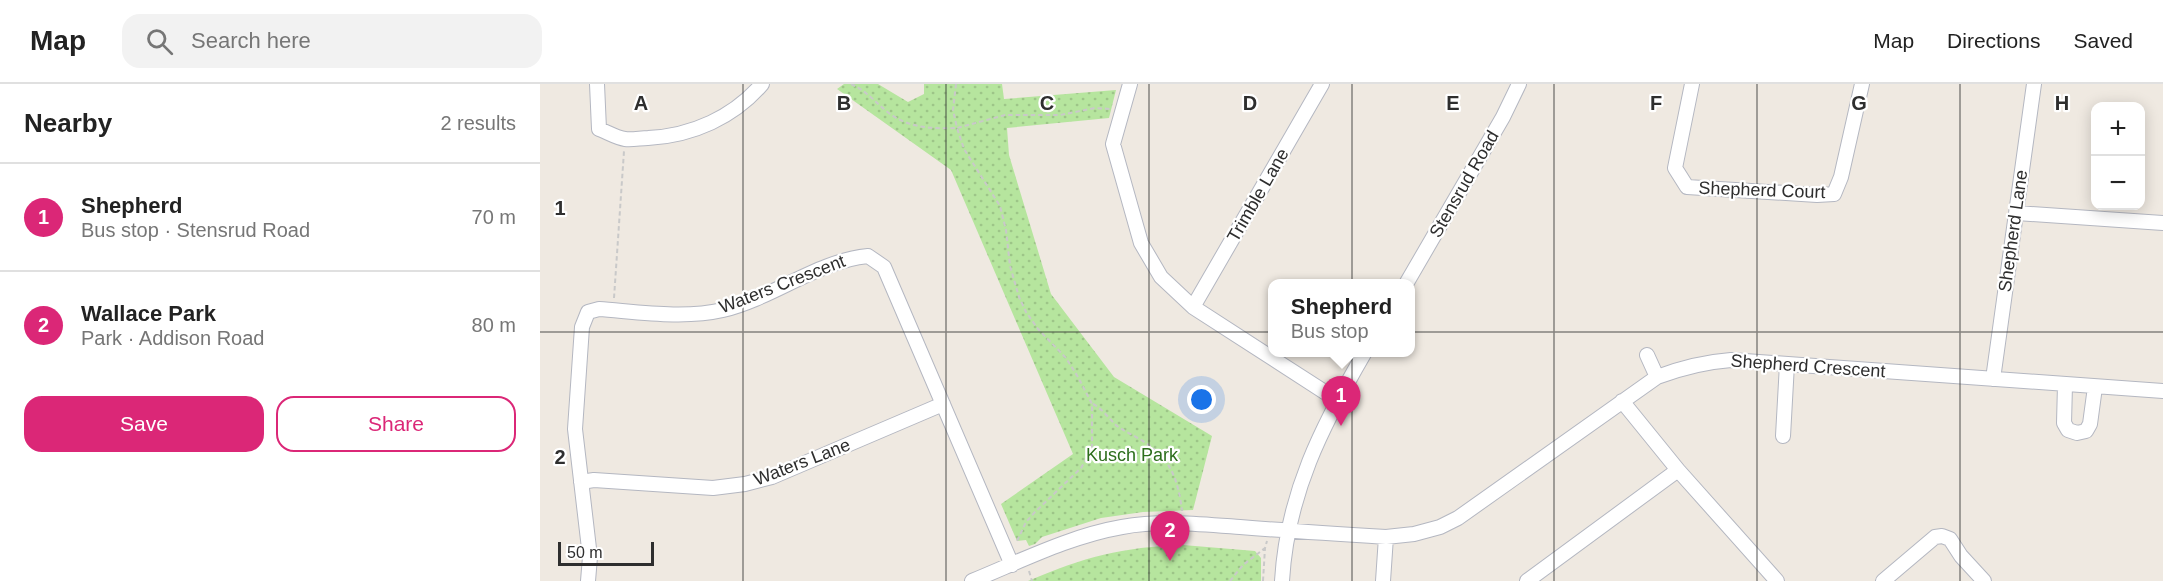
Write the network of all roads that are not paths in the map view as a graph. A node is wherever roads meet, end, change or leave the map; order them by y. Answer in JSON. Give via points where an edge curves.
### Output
{"nodes":[{"id":1,"x":597,"y":84,"type":"edge"},
{"id":2,"x":762,"y":84,"type":"edge"},
{"id":3,"x":1130,"y":84,"type":"edge"},
{"id":4,"x":1322,"y":84,"type":"edge"},
{"id":5,"x":1520,"y":84,"type":"edge"},
{"id":6,"x":1692,"y":84,"type":"edge"},
{"id":7,"x":1862,"y":84,"type":"edge"},
{"id":8,"x":2034,"y":84,"type":"edge"},
{"id":9,"x":2017,"y":213,"type":"junction"},
{"id":10,"x":2163,"y":223,"type":"edge"},
{"id":11,"x":1409,"y":279,"type":"edge"},
{"id":12,"x":1193,"y":307,"type":"junction"},
{"id":13,"x":1268,"y":355,"type":"edge"},
{"id":14,"x":1647,"y":355,"type":"dead end"},
{"id":15,"x":1270,"y":357,"type":"edge"},
{"id":16,"x":1362,"y":357,"type":"edge"},
{"id":17,"x":1787,"y":364,"type":"junction"},
{"id":18,"x":1657,"y":377,"type":"junction"},
{"id":19,"x":1993,"y":379,"type":"junction"},
{"id":20,"x":2065,"y":385,"type":"junction"},
{"id":21,"x":2095,"y":387,"type":"junction"},
{"id":22,"x":2163,"y":391,"type":"edge"},
{"id":23,"x":1337,"y":400,"type":"junction"},
{"id":24,"x":1622,"y":400,"type":"junction"},
{"id":25,"x":943,"y":404,"type":"junction"},
{"id":26,"x":1783,"y":436,"type":"dead end"},
{"id":27,"x":1678,"y":470,"type":"junction"},
{"id":28,"x":581,"y":482,"type":"junction"},
{"id":29,"x":1287,"y":531,"type":"junction"},
{"id":30,"x":1386,"y":537,"type":"junction"},
{"id":31,"x":1012,"y":565,"type":"junction"},
{"id":32,"x":588,"y":581,"type":"edge"},
{"id":33,"x":972,"y":581,"type":"edge"},
{"id":34,"x":1282,"y":581,"type":"edge"},
{"id":35,"x":1383,"y":581,"type":"edge"},
{"id":36,"x":1527,"y":581,"type":"edge"},
{"id":37,"x":1776,"y":581,"type":"edge"},
{"id":38,"x":1884,"y":581,"type":"edge"},
{"id":39,"x":1984,"y":581,"type":"edge"}],
"edges":[{"from":1,"to":2,"type":"street","via":[[599,129],[625,139],[688,132],[719,119],[751,98]]},
{"from":3,"to":12,"type":"street","via":[[1113,144],[1119,169],[1141,243],[1161,277]]},
{"from":4,"to":12,"type":"street","name":"Trimble Lane"},
{"from":5,"to":11,"type":"street","name":"Stensrud Road"},
{"from":6,"to":7,"type":"street","name":"Shepherd Court","via":[[1675,168],[1687,188],[1817,195],[1834,194],[1841,177]]},
{"from":8,"to":9,"type":"street","name":"Shepherd Lane"},
{"from":9,"to":10,"type":"street"},
{"from":9,"to":19,"type":"street","name":"Shepherd Lane"},
{"from":12,"to":13,"type":"street"},
{"from":14,"to":18,"type":"street"},
{"from":15,"to":23,"type":"street"},
{"from":16,"to":23,"type":"street"},
{"from":17,"to":18,"type":"street","name":"Shepherd Crescent","via":[[1709,362]]},
{"from":17,"to":19,"type":"street","name":"Shepherd Crescent"},
{"from":17,"to":26,"type":"street"},
{"from":18,"to":24,"type":"street","name":"Shepherd Crescent"},
{"from":19,"to":20,"type":"street","name":"Shepherd Crescent"},
{"from":20,"to":21,"type":"street","name":"Shepherd Crescent"},
{"from":20,"to":21,"type":"street","via":[[2064,423],[2068,430],[2077,433],[2086,431],[2090,424]]},
{"from":21,"to":22,"type":"street","name":"Shepherd Crescent"},
{"from":23,"to":29,"type":"street","via":[[1305,469]]},
{"from":24,"to":27,"type":"street"},
{"from":24,"to":30,"type":"street","name":"Shepherd Crescent","via":[[1458,519],[1414,534]]},
{"from":25,"to":28,"type":"street","name":"Waters Lane","via":[[772,477],[745,484],[713,488]]},
{"from":25,"to":28,"type":"street","name":"Waters Crescent","via":[[884,267],[868,256],[848,258],[722,310],[684,314],[599,309],[588,312],[582,327],[575,429]]},
{"from":25,"to":31,"type":"street","name":"Waters Crescent"},
{"from":27,"to":36,"type":"street"},
{"from":27,"to":37,"type":"street"},
{"from":28,"to":32,"type":"street","name":"Waters Crescent","via":[[590,557]]},
{"from":29,"to":30,"type":"street","name":"Shepherd Crescent"},
{"from":29,"to":31,"type":"street","name":"Shepherd Crescent","via":[[1147,523],[1092,534]]},
{"from":29,"to":34,"type":"street"},
{"from":30,"to":35,"type":"street"},
{"from":31,"to":33,"type":"street","name":"Shepherd Crescent"},
{"from":38,"to":39,"type":"street","via":[[1935,537],[1942,536],[1950,539]]}]}
